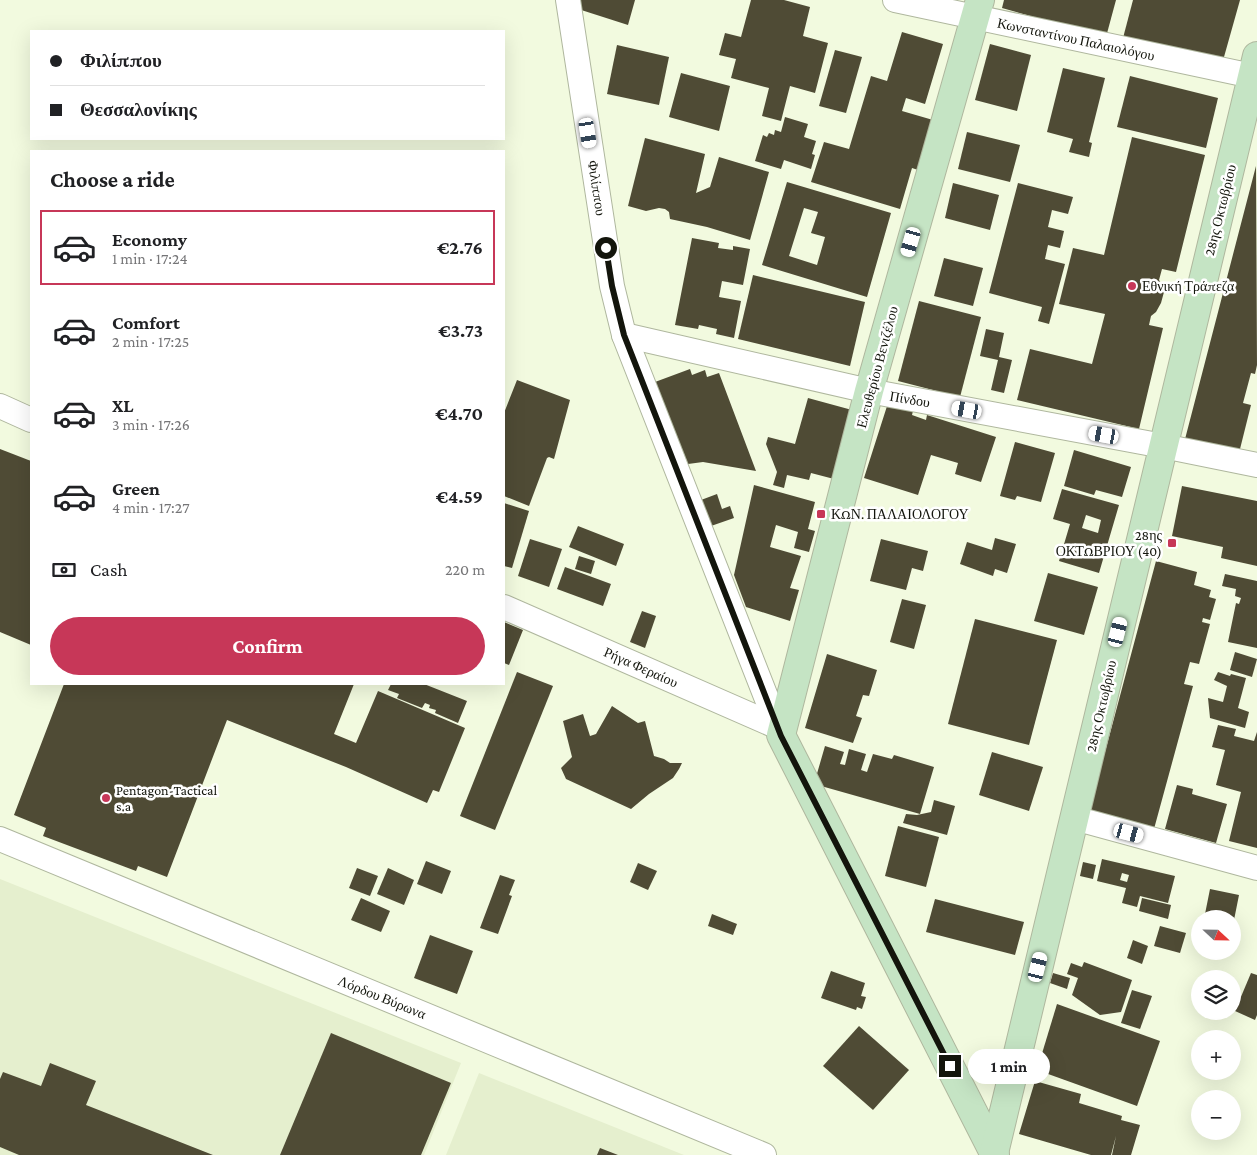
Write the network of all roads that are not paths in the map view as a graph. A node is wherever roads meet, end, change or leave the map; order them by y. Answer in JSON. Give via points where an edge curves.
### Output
{"nodes":[{"id":1,"x":568,"y":0,"type":"edge"},
{"id":2,"x":895,"y":0,"type":"edge"},
{"id":3,"x":978,"y":9,"type":"edge"},
{"id":4,"x":1255,"y":70,"type":"edge"},
{"id":5,"x":624,"y":335,"type":"junction"},
{"id":6,"x":869,"y":392,"type":"junction"},
{"id":7,"x":0,"y":406,"type":"edge"},
{"id":8,"x":30,"y":420,"type":"edge"},
{"id":9,"x":1163,"y":446,"type":"junction"},
{"id":10,"x":1257,"y":466,"type":"edge"},
{"id":11,"x":505,"y":607,"type":"edge"},
{"id":12,"x":779,"y":732,"type":"junction"},
{"id":13,"x":1074,"y":818,"type":"junction"},
{"id":14,"x":0,"y":838,"type":"edge"},
{"id":15,"x":1257,"y":868,"type":"edge"},
{"id":16,"x":994,"y":1154,"type":"edge"},
{"id":17,"x":764,"y":1155,"type":"edge"}],
"edges":[{"from":1,"to":5,"type":"street","name":"Φιλίππου","via":[[612,286]]},
{"from":2,"to":3,"type":"street","name":"Κωνσταντίνου Παλαιολόγου"},
{"from":3,"to":4,"type":"street","name":"Κωνσταντίνου Παλαιολόγου"},
{"from":3,"to":6,"type":"main road","name":"Ελευθερίου Βενιζέλου"},
{"from":4,"to":9,"type":"main road","name":"28ης Οκτωβρίου"},
{"from":5,"to":6,"type":"street","name":"Πίνδου"},
{"from":5,"to":12,"type":"street","name":"Φιλίππου"},
{"from":6,"to":9,"type":"street","name":"Πίνδου"},
{"from":6,"to":12,"type":"main road","name":"Ελευθερίου Βενιζέλου"},
{"from":7,"to":8,"type":"street"},
{"from":9,"to":10,"type":"street","name":"Πίνδου"},
{"from":9,"to":13,"type":"main road","name":"28ης Οκτωβρίου"},
{"from":11,"to":12,"type":"street","name":"Ρήγα Φεραίου"},
{"from":12,"to":16,"type":"main road"},
{"from":13,"to":15,"type":"street"},
{"from":13,"to":16,"type":"main road","name":"28ης Οκτωβρίου"},
{"from":14,"to":17,"type":"street","name":"Λόρδου Βύρωνα"}]}
